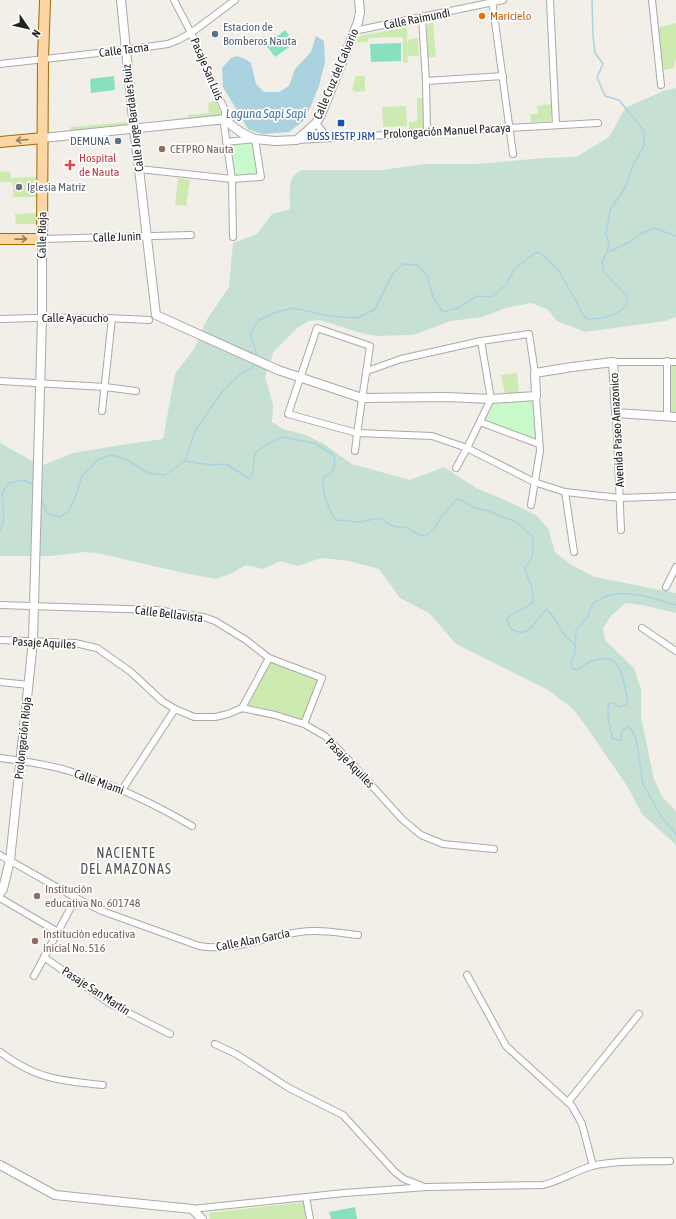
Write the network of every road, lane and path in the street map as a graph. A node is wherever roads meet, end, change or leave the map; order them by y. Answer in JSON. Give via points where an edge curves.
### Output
{"nodes":[{"id":1,"x":45,"y":0,"type":"edge"},
{"id":2,"x":121,"y":0,"type":"edge"},
{"id":3,"x":174,"y":0,"type":"edge"},
{"id":4,"x":235,"y":0,"type":"edge"},
{"id":5,"x":359,"y":0,"type":"edge"},
{"id":6,"x":503,"y":0,"type":"edge"},
{"id":7,"x":550,"y":0,"type":"edge"},
{"id":8,"x":652,"y":0,"type":"edge"},
{"id":9,"x":492,"y":1,"type":"edge"},
{"id":10,"x":422,"y":18,"type":"junction"},
{"id":11,"x":354,"y":31,"type":"junction"},
{"id":12,"x":191,"y":33,"type":"junction"},
{"id":13,"x":125,"y":50,"type":"junction"},
{"id":14,"x":43,"y":59,"type":"junction"},
{"id":15,"x":0,"y":64,"type":"edge"},
{"id":16,"x":503,"y":76,"type":"junction"},
{"id":17,"x":426,"y":81,"type":"junction"},
{"id":18,"x":661,"y":85,"type":"dead end"},
{"id":19,"x":225,"y":119,"type":"junction"},
{"id":20,"x":316,"y":123,"type":"junction"},
{"id":21,"x":598,"y":123,"type":"dead end"},
{"id":22,"x":556,"y":125,"type":"junction"},
{"id":23,"x":510,"y":128,"type":"junction"},
{"id":24,"x":134,"y":129,"type":"junction"},
{"id":25,"x":427,"y":132,"type":"junction"},
{"id":26,"x":327,"y":137,"type":"junction"},
{"id":27,"x":43,"y":138,"type":"junction"},
{"id":28,"x":255,"y":139,"type":"junction"},
{"id":29,"x":297,"y":140,"type":"junction"},
{"id":30,"x":0,"y":142,"type":"edge"},
{"id":31,"x":226,"y":142,"type":"junction"},
{"id":32,"x":513,"y":154,"type":"dead end"},
{"id":33,"x":140,"y":169,"type":"junction"},
{"id":34,"x":232,"y":180,"type":"junction"},
{"id":35,"x":191,"y":235,"type":"dead end"},
{"id":36,"x":146,"y":236,"type":"junction"},
{"id":37,"x":233,"y":237,"type":"dead end"},
{"id":38,"x":0,"y":239,"type":"edge"},
{"id":39,"x":42,"y":239,"type":"junction"},
{"id":40,"x":42,"y":318,"type":"junction"},
{"id":41,"x":112,"y":318,"type":"junction"},
{"id":42,"x":0,"y":319,"type":"edge"},
{"id":43,"x":149,"y":320,"type":"dead end"},
{"id":44,"x":481,"y":341,"type":"junction"},
{"id":45,"x":613,"y":362,"type":"junction"},
{"id":46,"x":666,"y":362,"type":"junction"},
{"id":47,"x":676,"y":362,"type":"edge"},
{"id":48,"x":367,"y":371,"type":"junction"},
{"id":49,"x":535,"y":373,"type":"junction"},
{"id":50,"x":300,"y":377,"type":"junction"},
{"id":51,"x":0,"y":380,"type":"edge"},
{"id":52,"x":39,"y":382,"type":"junction"},
{"id":53,"x":105,"y":387,"type":"junction"},
{"id":54,"x":136,"y":391,"type":"dead end"},
{"id":55,"x":536,"y":396,"type":"junction"},
{"id":56,"x":362,"y":398,"type":"junction"},
{"id":57,"x":491,"y":399,"type":"junction"},
{"id":58,"x":102,"y":411,"type":"dead end"},
{"id":59,"x":616,"y":413,"type":"junction"},
{"id":60,"x":667,"y":415,"type":"junction"},
{"id":61,"x":676,"y":416,"type":"edge"},
{"id":62,"x":480,"y":422,"type":"junction"},
{"id":63,"x":357,"y":432,"type":"junction"},
{"id":64,"x":540,"y":444,"type":"junction"},
{"id":65,"x":467,"y":448,"type":"junction"},
{"id":66,"x":355,"y":451,"type":"dead end"},
{"id":67,"x":456,"y":468,"type":"dead end"},
{"id":68,"x":534,"y":482,"type":"junction"},
{"id":69,"x":565,"y":492,"type":"junction"},
{"id":70,"x":676,"y":496,"type":"edge"},
{"id":71,"x":620,"y":498,"type":"junction"},
{"id":72,"x":532,"y":505,"type":"dead end"},
{"id":73,"x":622,"y":530,"type":"dead end"},
{"id":74,"x":574,"y":552,"type":"dead end"},
{"id":75,"x":676,"y":567,"type":"edge"},
{"id":76,"x":35,"y":582,"type":"joint"},
{"id":77,"x":666,"y":587,"type":"dead end"},
{"id":78,"x":0,"y":604,"type":"edge"},
{"id":79,"x":34,"y":606,"type":"junction"},
{"id":80,"x":642,"y":628,"type":"dead end"},
{"id":81,"x":0,"y":640,"type":"edge"},
{"id":82,"x":33,"y":641,"type":"junction"},
{"id":83,"x":676,"y":651,"type":"edge"},
{"id":84,"x":269,"y":658,"type":"junction"},
{"id":85,"x":0,"y":682,"type":"edge"},
{"id":86,"x":29,"y":685,"type":"junction"},
{"id":87,"x":242,"y":708,"type":"junction"},
{"id":88,"x":175,"y":709,"type":"junction"},
{"id":89,"x":304,"y":724,"type":"junction"},
{"id":90,"x":0,"y":758,"type":"edge"},
{"id":91,"x":21,"y":761,"type":"junction"},
{"id":92,"x":122,"y":790,"type":"junction"},
{"id":93,"x":192,"y":826,"type":"dead end"},
{"id":94,"x":494,"y":849,"type":"dead end"},
{"id":95,"x":0,"y":854,"type":"edge"},
{"id":96,"x":10,"y":860,"type":"junction"},
{"id":97,"x":0,"y":893,"type":"edge"},
{"id":98,"x":0,"y":898,"type":"edge"},
{"id":99,"x":76,"y":898,"type":"junction"},
{"id":100,"x":58,"y":932,"type":"junction"},
{"id":101,"x":358,"y":935,"type":"dead end"},
{"id":102,"x":44,"y":957,"type":"junction"},
{"id":103,"x":467,"y":975,"type":"dead end"},
{"id":104,"x":34,"y":976,"type":"dead end"},
{"id":105,"x":639,"y":1014,"type":"dead end"},
{"id":106,"x":170,"y":1034,"type":"dead end"},
{"id":107,"x":215,"y":1044,"type":"dead end"},
{"id":108,"x":0,"y":1052,"type":"edge"},
{"id":109,"x":102,"y":1085,"type":"dead end"},
{"id":110,"x":568,"y":1102,"type":"junction"},
{"id":111,"x":670,"y":1162,"type":"dead end"},
{"id":112,"x":0,"y":1165,"type":"edge"},
{"id":113,"x":593,"y":1166,"type":"junction"},
{"id":114,"x":427,"y":1187,"type":"junction"},
{"id":115,"x":306,"y":1197,"type":"junction"},
{"id":116,"x":192,"y":1208,"type":"junction"},
{"id":117,"x":202,"y":1219,"type":"edge"},
{"id":118,"x":310,"y":1219,"type":"edge"}],
"edges":[{"from":1,"to":14,"type":"main road","name":"Calle Rioja"},
{"from":2,"to":13,"type":"street","name":"Calle Jorge Bardales Ruiz"},
{"from":3,"to":12,"type":"street","name":"Pasaje San Luis"},
{"from":4,"to":12,"type":"street","name":"Calle Tacna"},
{"from":5,"to":11,"type":"street","name":"Calle Cruz del Calvario","via":[[360,12]]},
{"from":6,"to":9,"type":"street","name":"Calle Raimundi"},
{"from":7,"to":22,"type":"street"},
{"from":8,"to":18,"type":"street"},
{"from":9,"to":10,"type":"street","name":"Calle Raimundi"},
{"from":9,"to":16,"type":"street"},
{"from":10,"to":11,"type":"street","name":"Calle Raimundi"},
{"from":10,"to":17,"type":"street"},
{"from":11,"to":20,"type":"street","name":"Calle Cruz del Calvario"},
{"from":12,"to":13,"type":"street","name":"Calle Tacna","via":[[168,44]]},
{"from":12,"to":19,"type":"street","name":"Pasaje San Luis","via":[[225,111]]},
{"from":13,"to":14,"type":"street","name":"Calle Tacna"},
{"from":13,"to":24,"type":"street","name":"Calle Jorge Bardales Ruiz"},
{"from":14,"to":15,"type":"street","name":"Calle Tacna"},
{"from":14,"to":27,"type":"main road","name":"Calle Rioja"},
{"from":16,"to":17,"type":"street"},
{"from":16,"to":23,"type":"street"},
{"from":17,"to":25,"type":"street"},
{"from":19,"to":24,"type":"street"},
{"from":19,"to":28,"type":"street","via":[[242,133]]},
{"from":19,"to":31,"type":"street","name":"Pasaje San Luis"},
{"from":20,"to":26,"type":"street"},
{"from":20,"to":29,"type":"street","name":"Calle Cruz del Calvario"},
{"from":21,"to":22,"type":"street","name":"Prolongación Manuel Pacaya"},
{"from":22,"to":23,"type":"street","name":"Prolongación Manuel Pacaya"},
{"from":23,"to":25,"type":"street","name":"Prolongación Manuel Pacaya"},
{"from":23,"to":32,"type":"street"},
{"from":24,"to":27,"type":"street"},
{"from":24,"to":33,"type":"street","name":"Calle Jorge Bardales Ruiz"},
{"from":25,"to":26,"type":"street","name":"Prolongación Manuel Pacaya"},
{"from":26,"to":29,"type":"street","name":"Prolongación Manuel Pacaya"},
{"from":27,"to":30,"type":"main road","one_way":true},
{"from":27,"to":39,"type":"main road","name":"Calle Rioja"},
{"from":28,"to":29,"type":"street"},
{"from":28,"to":31,"type":"street"},
{"from":28,"to":34,"type":"street","via":[[261,177]]},
{"from":31,"to":34,"type":"street","name":"Pasaje San Luis"},
{"from":33,"to":34,"type":"street"},
{"from":33,"to":36,"type":"street","name":"Calle Jorge Bardales Ruiz"},
{"from":34,"to":37,"type":"street","name":"Pasaje San Luis"},
{"from":35,"to":36,"type":"street","name":"Calle Junin"},
{"from":36,"to":39,"type":"street","name":"Calle Junin"},
{"from":36,"to":50,"type":"street","name":"Calle Jorge Bardales Ruiz","via":[[156,315],[278,370]]},
{"from":38,"to":39,"type":"main road","one_way":true},
{"from":39,"to":40,"type":"street","name":"Calle Rioja"},
{"from":40,"to":41,"type":"street","name":"Calle Ayacucho"},
{"from":40,"to":42,"type":"street","name":"Calle Ayacucho"},
{"from":40,"to":52,"type":"street","name":"Calle Rioja"},
{"from":41,"to":43,"type":"street","name":"Calle Ayacucho"},
{"from":41,"to":53,"type":"street"},
{"from":44,"to":48,"type":"street","via":[[402,359]]},
{"from":44,"to":49,"type":"street","via":[[529,334]]},
{"from":44,"to":57,"type":"street"},
{"from":45,"to":46,"type":"street"},
{"from":45,"to":49,"type":"street"},
{"from":45,"to":59,"type":"street","name":"Avenida Paseo Amazonico"},
{"from":46,"to":47,"type":"street"},
{"from":46,"to":60,"type":"street"},
{"from":48,"to":50,"type":"street","via":[[370,346],[317,328]]},
{"from":48,"to":56,"type":"street"},
{"from":49,"to":55,"type":"street"},
{"from":50,"to":56,"type":"street"},
{"from":50,"to":63,"type":"street","via":[[288,414]]},
{"from":51,"to":52,"type":"street"},
{"from":52,"to":53,"type":"street"},
{"from":52,"to":76,"type":"street","name":"Calle Rioja"},
{"from":53,"to":54,"type":"street"},
{"from":53,"to":58,"type":"street"},
{"from":55,"to":57,"type":"street"},
{"from":55,"to":64,"type":"street"},
{"from":56,"to":57,"type":"street"},
{"from":56,"to":63,"type":"street"},
{"from":57,"to":62,"type":"street"},
{"from":59,"to":60,"type":"street"},
{"from":59,"to":71,"type":"street","name":"Avenida Paseo Amazonico"},
{"from":60,"to":61,"type":"street"},
{"from":62,"to":64,"type":"street"},
{"from":62,"to":65,"type":"street"},
{"from":63,"to":65,"type":"street","via":[[432,436]]},
{"from":63,"to":66,"type":"street"},
{"from":64,"to":68,"type":"street"},
{"from":65,"to":67,"type":"street"},
{"from":65,"to":68,"type":"street"},
{"from":68,"to":69,"type":"street"},
{"from":68,"to":72,"type":"street"},
{"from":69,"to":71,"type":"street"},
{"from":69,"to":74,"type":"street"},
{"from":70,"to":71,"type":"street","name":"Avenida Paseo Amazonico"},
{"from":71,"to":73,"type":"street","name":"Avenida Paseo Amazonico"},
{"from":75,"to":77,"type":"street"},
{"from":76,"to":79,"type":"street","name":"Prolongación Rioja"},
{"from":78,"to":79,"type":"street","name":"Calle Bellavista"},
{"from":79,"to":82,"type":"street","name":"Prolongación Rioja"},
{"from":79,"to":84,"type":"street","name":"Calle Bellavista","via":[[156,610],[204,617],[246,640]]},
{"from":80,"to":83,"type":"street"},
{"from":81,"to":82,"type":"street","name":"Pasaje Aquiles"},
{"from":82,"to":86,"type":"street","name":"Prolongación Rioja"},
{"from":82,"to":88,"type":"street","name":"Pasaje Aquiles","via":[[75,643],[97,648],[131,672],[162,701]]},
{"from":84,"to":87,"type":"street"},
{"from":84,"to":89,"type":"street","name":"Calle Bellavista","via":[[322,678]]},
{"from":85,"to":86,"type":"street"},
{"from":86,"to":91,"type":"street","name":"Prolongación Rioja"},
{"from":87,"to":88,"type":"street","name":"Pasaje Aquiles","via":[[228,714],[203,718]]},
{"from":87,"to":89,"type":"street","name":"Pasaje Aquiles"},
{"from":88,"to":92,"type":"street"},
{"from":89,"to":94,"type":"street","name":"Pasaje Aquiles","via":[[325,736],[344,754],[402,819],[420,835],[443,844]]},
{"from":90,"to":91,"type":"street","name":"Calle Miami"},
{"from":91,"to":92,"type":"street","name":"Calle Miami","via":[[68,771]]},
{"from":91,"to":96,"type":"street","name":"Prolongación Rioja"},
{"from":92,"to":93,"type":"street","name":"Calle Miami"},
{"from":95,"to":96,"type":"street","name":"Calle Alan García"},
{"from":96,"to":97,"type":"street","name":"Prolongación Rioja"},
{"from":96,"to":99,"type":"street","name":"Calle Alan García"},
{"from":98,"to":100,"type":"street"},
{"from":99,"to":100,"type":"street"},
{"from":99,"to":101,"type":"street","name":"Calle Alan García","via":[[102,911],[210,948],[317,930]]},
{"from":100,"to":102,"type":"street"},
{"from":102,"to":104,"type":"street"},
{"from":102,"to":106,"type":"street","name":"Pasaje San Martín","via":[[109,1003]]},
{"from":103,"to":110,"type":"street","via":[[506,1046]]},
{"from":105,"to":110,"type":"street"},
{"from":107,"to":114,"type":"street","via":[[236,1054],[289,1088],[343,1115],[404,1179]]},
{"from":108,"to":109,"type":"street","via":[[12,1061],[53,1078]]},
{"from":110,"to":113,"type":"street","via":[[582,1124]]},
{"from":111,"to":113,"type":"street"},
{"from":112,"to":116,"type":"street","via":[[55,1195]]},
{"from":113,"to":114,"type":"street","via":[[543,1186]]},
{"from":114,"to":115,"type":"street"},
{"from":115,"to":116,"type":"street"},
{"from":115,"to":118,"type":"street"},
{"from":116,"to":117,"type":"street"}]}
